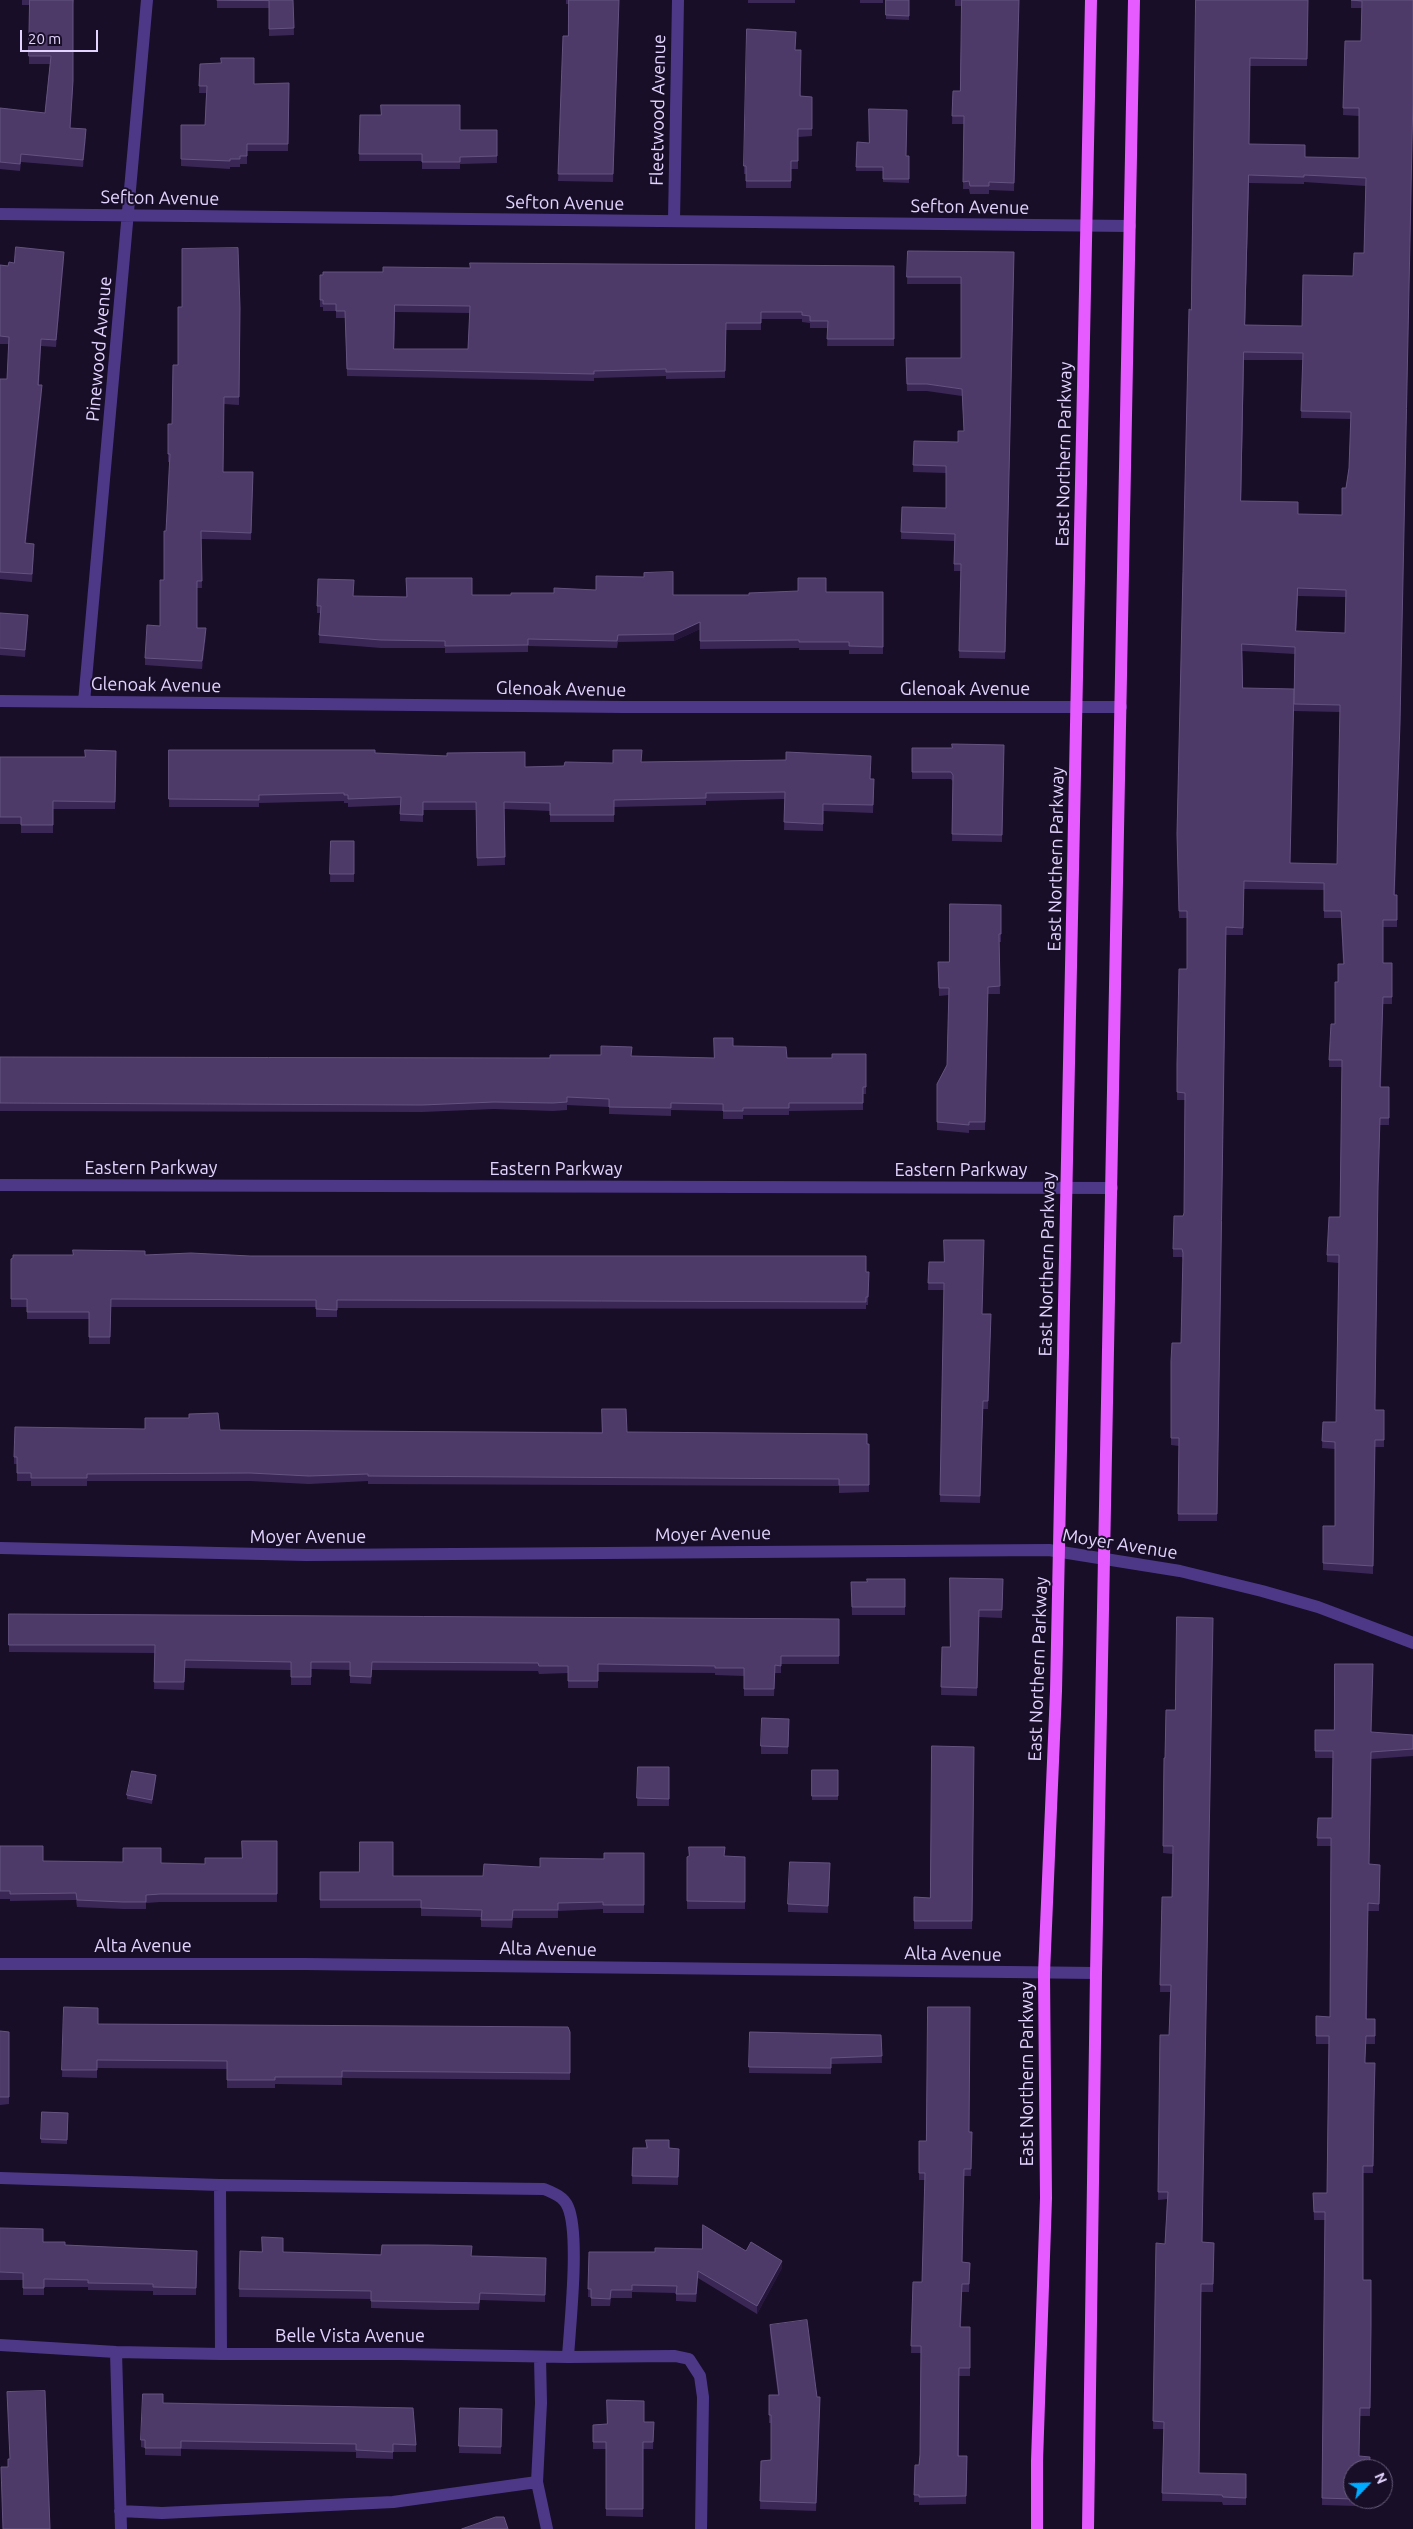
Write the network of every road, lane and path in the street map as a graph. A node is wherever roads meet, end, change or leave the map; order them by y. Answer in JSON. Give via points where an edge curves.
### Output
{"nodes":[{"id":1,"x":148,"y":0,"type":"edge"},
{"id":2,"x":678,"y":0,"type":"edge"},
{"id":3,"x":1091,"y":0,"type":"edge"},
{"id":4,"x":1134,"y":0,"type":"edge"},
{"id":5,"x":0,"y":214,"type":"edge"},
{"id":6,"x":130,"y":215,"type":"junction"},
{"id":7,"x":674,"y":221,"type":"junction"},
{"id":8,"x":1086,"y":226,"type":"junction"},
{"id":9,"x":1130,"y":226,"type":"junction"},
{"id":10,"x":0,"y":701,"type":"edge"},
{"id":11,"x":84,"y":702,"type":"junction"},
{"id":12,"x":1076,"y":706,"type":"junction"},
{"id":13,"x":1121,"y":707,"type":"junction"},
{"id":14,"x":0,"y":1185,"type":"edge"},
{"id":15,"x":1066,"y":1188,"type":"junction"},
{"id":16,"x":1112,"y":1188,"type":"junction"},
{"id":17,"x":0,"y":1548,"type":"edge"},
{"id":18,"x":1059,"y":1552,"type":"junction"},
{"id":19,"x":1105,"y":1559,"type":"junction"},
{"id":20,"x":1413,"y":1643,"type":"edge"},
{"id":21,"x":0,"y":1964,"type":"edge"},
{"id":22,"x":1044,"y":1973,"type":"junction"},
{"id":23,"x":1096,"y":1973,"type":"junction"},
{"id":24,"x":0,"y":2178,"type":"edge"},
{"id":25,"x":220,"y":2185,"type":"junction"},
{"id":26,"x":0,"y":2346,"type":"edge"},
{"id":27,"x":116,"y":2352,"type":"junction"},
{"id":28,"x":222,"y":2354,"type":"junction"},
{"id":29,"x":540,"y":2357,"type":"junction"},
{"id":30,"x":568,"y":2357,"type":"junction"},
{"id":31,"x":537,"y":2482,"type":"junction"},
{"id":32,"x":120,"y":2511,"type":"junction"},
{"id":33,"x":121,"y":2529,"type":"edge"},
{"id":34,"x":547,"y":2529,"type":"edge"},
{"id":35,"x":701,"y":2529,"type":"edge"},
{"id":36,"x":1037,"y":2529,"type":"edge"},
{"id":37,"x":1088,"y":2529,"type":"edge"}],
"edges":[{"from":1,"to":6,"type":"street","name":"Pinewood Avenue"},
{"from":2,"to":7,"type":"street","name":"Fleetwood Avenue"},
{"from":3,"to":8,"type":"main road","name":"East Northern Parkway"},
{"from":4,"to":9,"type":"main road"},
{"from":5,"to":6,"type":"street","name":"Sefton Avenue"},
{"from":6,"to":7,"type":"street","name":"Sefton Avenue"},
{"from":6,"to":11,"type":"street","name":"Pinewood Avenue"},
{"from":7,"to":8,"type":"street","name":"Sefton Avenue"},
{"from":8,"to":9,"type":"street","name":"Sefton Avenue"},
{"from":8,"to":12,"type":"main road","name":"East Northern Parkway"},
{"from":9,"to":13,"type":"main road"},
{"from":10,"to":11,"type":"street","name":"Glenoak Avenue"},
{"from":11,"to":12,"type":"street","name":"Glenoak Avenue","via":[[625,708]]},
{"from":12,"to":13,"type":"street","name":"Glenoak Avenue"},
{"from":12,"to":15,"type":"main road","name":"East Northern Parkway"},
{"from":13,"to":16,"type":"main road"},
{"from":14,"to":15,"type":"street","name":"Eastern Parkway"},
{"from":15,"to":16,"type":"street","name":"Eastern Parkway"},
{"from":15,"to":18,"type":"main road","name":"East Northern Parkway"},
{"from":16,"to":19,"type":"main road"},
{"from":17,"to":18,"type":"street","name":"Moyer Avenue","via":[[306,1555],[1009,1549]]},
{"from":18,"to":19,"type":"street","name":"Moyer Avenue"},
{"from":18,"to":22,"type":"main road","name":"East Northern Parkway"},
{"from":19,"to":20,"type":"street","name":"Moyer Avenue","via":[[1180,1571],[1262,1591]]},
{"from":19,"to":23,"type":"main road"},
{"from":21,"to":22,"type":"street","name":"Alta Avenue","via":[[335,1964]]},
{"from":22,"to":23,"type":"street","name":"Alta Avenue"},
{"from":22,"to":36,"type":"main road","name":"East Northern Parkway","via":[[1046,2198],[1036,2461]]},
{"from":23,"to":37,"type":"main road"},
{"from":24,"to":25,"type":"street"},
{"from":25,"to":28,"type":"street"},
{"from":25,"to":30,"type":"street","via":[[525,2188],[544,2189],[560,2196],[568,2206],[571,2218],[573,2265]]},
{"from":26,"to":27,"type":"street","name":"Belle Vista Avenue"},
{"from":27,"to":28,"type":"street","name":"Belle Vista Avenue"},
{"from":27,"to":32,"type":"street"},
{"from":28,"to":29,"type":"street","name":"Belle Vista Avenue"},
{"from":29,"to":30,"type":"street","name":"Belle Vista Avenue"},
{"from":29,"to":31,"type":"street"},
{"from":30,"to":35,"type":"street","name":"Belle Vista Avenue","via":[[675,2356],[690,2359],[700,2376],[703,2397]]},
{"from":31,"to":32,"type":"street","via":[[393,2502],[162,2513]]},
{"from":31,"to":34,"type":"street"},
{"from":32,"to":33,"type":"street"}]}
